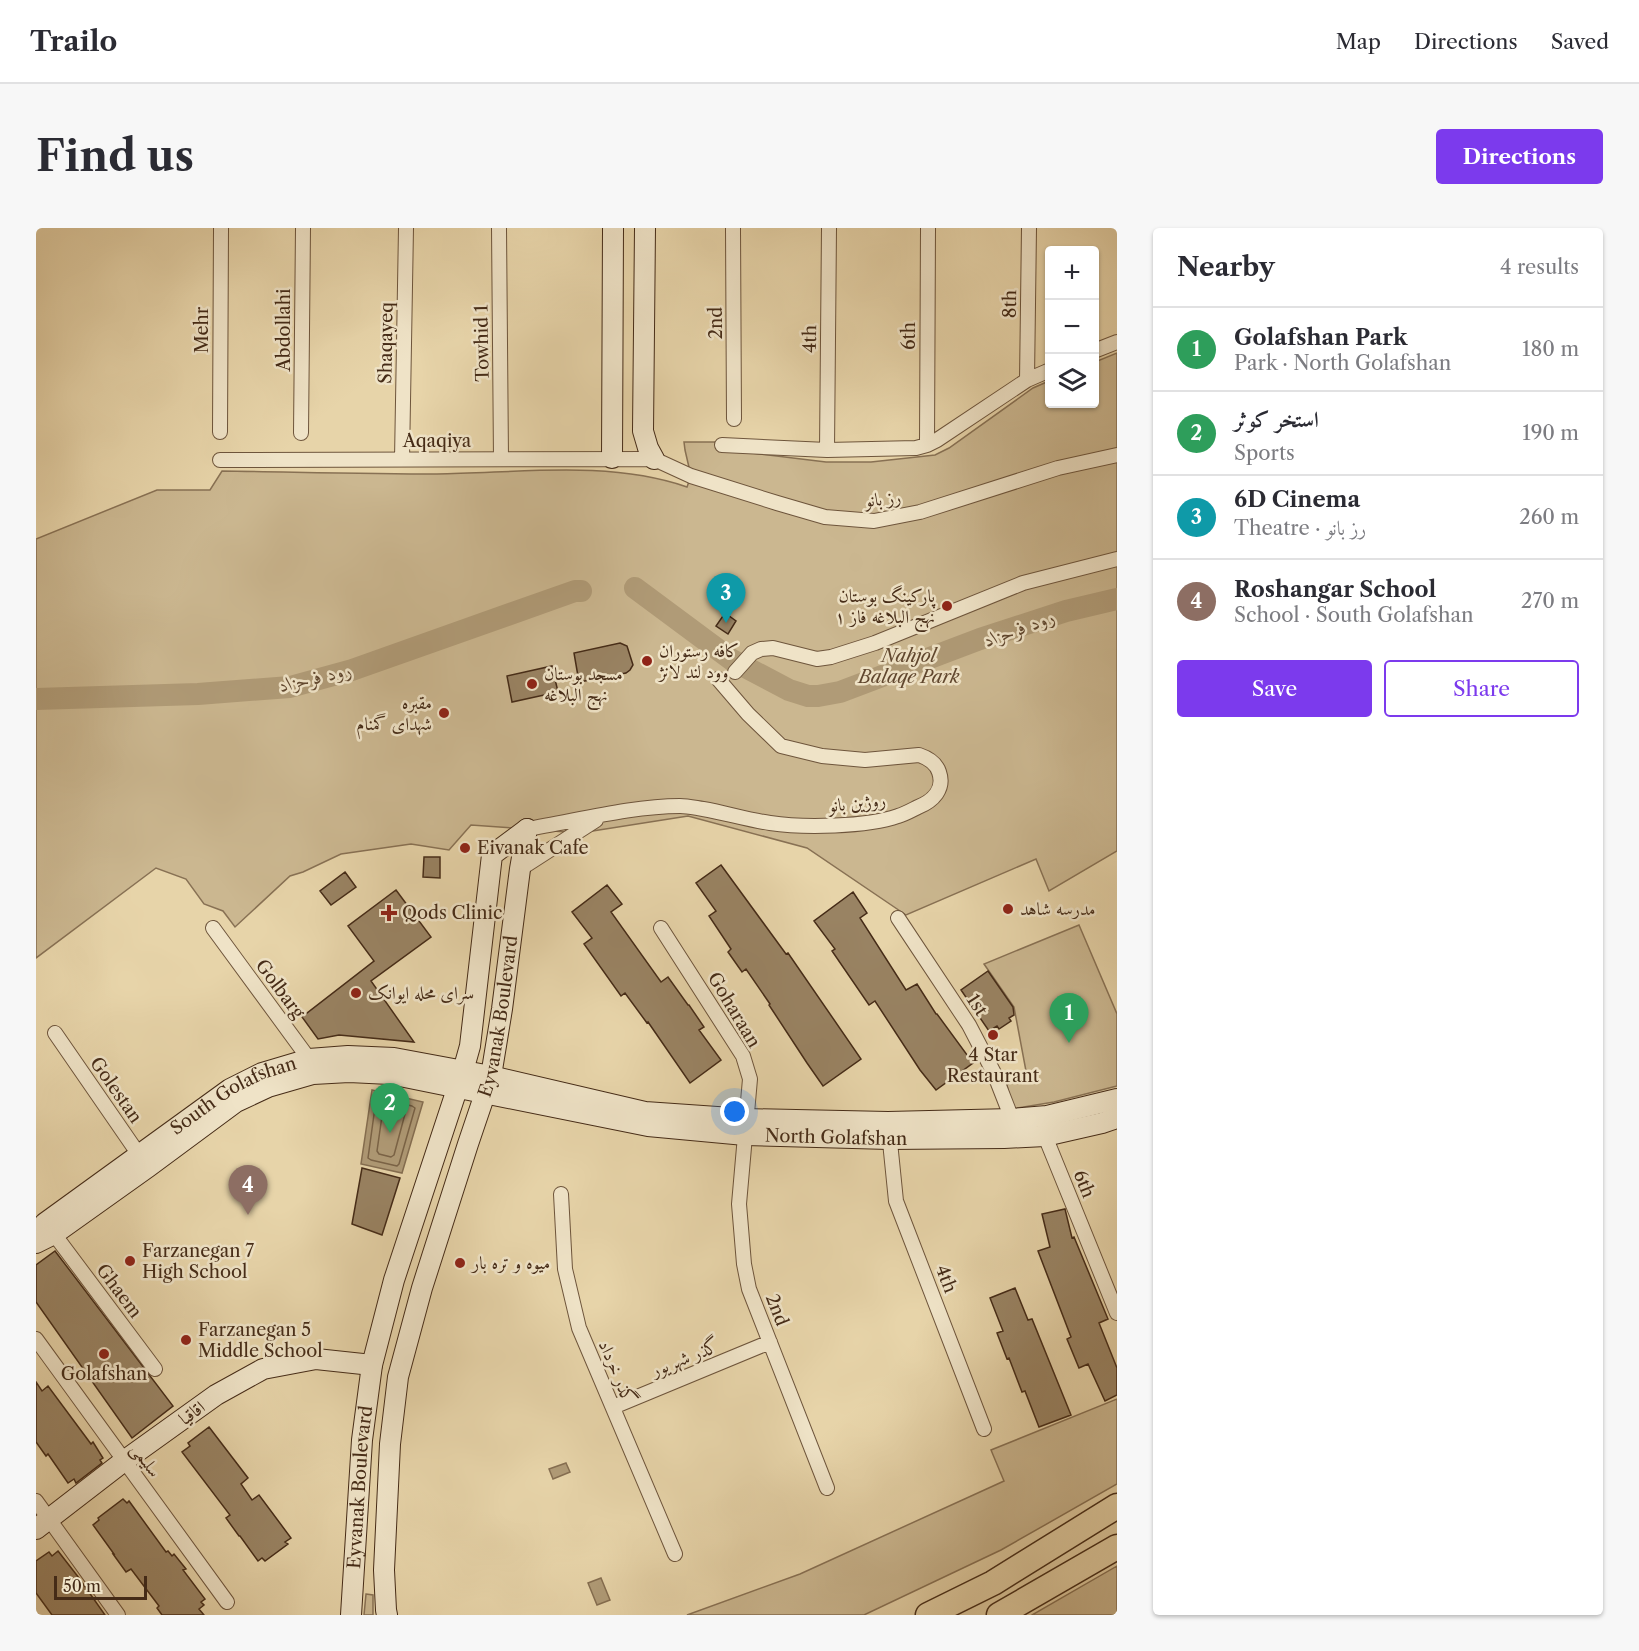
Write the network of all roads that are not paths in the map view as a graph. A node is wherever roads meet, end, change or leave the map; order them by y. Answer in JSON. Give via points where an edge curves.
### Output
{"nodes":[{"id":1,"x":221,"y":228,"type":"edge"},
{"id":2,"x":303,"y":228,"type":"edge"},
{"id":3,"x":406,"y":228,"type":"edge"},
{"id":4,"x":498,"y":228,"type":"edge"},
{"id":5,"x":613,"y":228,"type":"edge"},
{"id":6,"x":645,"y":228,"type":"edge"},
{"id":7,"x":733,"y":228,"type":"edge"},
{"id":8,"x":829,"y":228,"type":"edge"},
{"id":9,"x":928,"y":228,"type":"edge"},
{"id":10,"x":1029,"y":228,"type":"edge"},
{"id":11,"x":1117,"y":342,"type":"edge"},
{"id":12,"x":1099,"y":349,"type":"edge"},
{"id":13,"x":1045,"y":372,"type":"edge"},
{"id":14,"x":1027,"y":380,"type":"junction"},
{"id":15,"x":734,"y":419,"type":"dead end"},
{"id":16,"x":220,"y":432,"type":"dead end"},
{"id":17,"x":302,"y":433,"type":"dead end"},
{"id":18,"x":722,"y":445,"type":"dead end"},
{"id":19,"x":927,"y":445,"type":"junction"},
{"id":20,"x":827,"y":450,"type":"junction"},
{"id":21,"x":1117,"y":455,"type":"edge"},
{"id":22,"x":501,"y":458,"type":"junction"},
{"id":23,"x":612,"y":458,"type":"junction"},
{"id":24,"x":402,"y":459,"type":"junction"},
{"id":25,"x":654,"y":459,"type":"junction"},
{"id":26,"x":220,"y":460,"type":"dead end"},
{"id":27,"x":1117,"y":559,"type":"edge"},
{"id":28,"x":735,"y":672,"type":"dead end"},
{"id":29,"x":718,"y":679,"type":"dead end"},
{"id":30,"x":602,"y":816,"type":"junction"},
{"id":31,"x":527,"y":829,"type":"junction"},
{"id":32,"x":520,"y":869,"type":"junction"},
{"id":33,"x":898,"y":918,"type":"dead end"},
{"id":34,"x":213,"y":928,"type":"dead end"},
{"id":35,"x":661,"y":928,"type":"dead end"},
{"id":36,"x":55,"y":1033,"type":"dead end"},
{"id":37,"x":311,"y":1066,"type":"junction"},
{"id":38,"x":460,"y":1079,"type":"junction"},
{"id":39,"x":488,"y":1085,"type":"junction"},
{"id":40,"x":1117,"y":1099,"type":"edge"},
{"id":41,"x":1117,"y":1118,"type":"edge"},
{"id":42,"x":1012,"y":1119,"type":"junction"},
{"id":43,"x":1044,"y":1126,"type":"junction"},
{"id":44,"x":745,"y":1127,"type":"junction"},
{"id":45,"x":889,"y":1131,"type":"junction"},
{"id":46,"x":144,"y":1160,"type":"junction"},
{"id":47,"x":561,"y":1194,"type":"dead end"},
{"id":48,"x":45,"y":1233,"type":"edge"},
{"id":49,"x":36,"y":1243,"type":"edge"},
{"id":50,"x":1117,"y":1313,"type":"edge"},
{"id":51,"x":36,"y":1339,"type":"edge"},
{"id":52,"x":770,"y":1342,"type":"junction"},
{"id":53,"x":372,"y":1365,"type":"junction"},
{"id":54,"x":155,"y":1369,"type":"dead end"},
{"id":55,"x":613,"y":1407,"type":"junction"},
{"id":56,"x":984,"y":1429,"type":"dead end"},
{"id":57,"x":124,"y":1461,"type":"junction"},
{"id":58,"x":827,"y":1488,"type":"dead end"},
{"id":59,"x":36,"y":1501,"type":"edge"},
{"id":60,"x":1117,"y":1506,"type":"edge"},
{"id":61,"x":42,"y":1524,"type":"edge"},
{"id":62,"x":1117,"y":1547,"type":"edge"},
{"id":63,"x":675,"y":1554,"type":"dead end"},
{"id":64,"x":227,"y":1602,"type":"dead end"},
{"id":65,"x":386,"y":1613,"type":"edge"},
{"id":66,"x":118,"y":1615,"type":"edge"},
{"id":67,"x":351,"y":1615,"type":"edge"},
{"id":68,"x":928,"y":1615,"type":"edge"},
{"id":69,"x":999,"y":1615,"type":"edge"}],
"edges":[{"from":1,"to":16,"type":"street","name":"Mehr"},
{"from":2,"to":17,"type":"street","name":"Abdollahi"},
{"from":3,"to":24,"type":"street","name":"Shaqayeq"},
{"from":4,"to":22,"type":"street","name":"Towhid 1"},
{"from":5,"to":23,"type":"main road"},
{"from":6,"to":25,"type":"main road","via":[[643,431]]},
{"from":7,"to":15,"type":"street","name":"2nd"},
{"from":8,"to":20,"type":"street","name":"4th"},
{"from":9,"to":19,"type":"street","name":"6th"},
{"from":10,"to":14,"type":"street","name":"8th"},
{"from":11,"to":12,"type":"street"},
{"from":13,"to":14,"type":"street"},
{"from":14,"to":19,"type":"street"},
{"from":18,"to":20,"type":"street"},
{"from":19,"to":20,"type":"street"},
{"from":21,"to":25,"type":"street","name":"رز بانو","via":[[1058,468],[920,512],[874,521],[825,516],[777,504],[691,476]]},
{"from":22,"to":23,"type":"street","name":"Aqaqiya"},
{"from":22,"to":24,"type":"street","name":"Aqaqiya"},
{"from":23,"to":25,"type":"street","name":"Aqaqiya"},
{"from":24,"to":26,"type":"street","name":"Aqaqiya"},
{"from":27,"to":28,"type":"street","via":[[1023,583],[831,657],[817,659],[772,648],[750,655]]},
{"from":29,"to":30,"type":"street","name":"روژین بانو","via":[[781,746],[822,756],[865,760],[919,755],[934,763],[938,770],[941,778],[937,794],[897,817],[868,824],[771,823],[684,806]]},
{"from":30,"to":31,"type":"street"},
{"from":30,"to":32,"type":"street"},
{"from":31,"to":32,"type":"main road","name":"Eyvanak Boulevard"},
{"from":31,"to":38,"type":"main road","name":"Eyvanak Boulevard","via":[[492,855],[470,1046]]},
{"from":32,"to":39,"type":"main road","name":"Eyvanak Boulevard"},
{"from":33,"to":42,"type":"street","name":"1st","via":[[969,1025]]},
{"from":34,"to":37,"type":"street","name":"Golbarg"},
{"from":35,"to":44,"type":"street","name":"Goharaan","via":[[743,1056],[750,1079]]},
{"from":36,"to":46,"type":"street","name":"Golestan"},
{"from":37,"to":38,"type":"main road","name":"South Golafshan","via":[[348,1056],[394,1058]]},
{"from":37,"to":46,"type":"main road","name":"South Golafshan","via":[[262,1073],[230,1089]]},
{"from":38,"to":39,"type":"main road","name":"South Golafshan"},
{"from":38,"to":53,"type":"main road","name":"Eyvanak Boulevard","via":[[394,1280]]},
{"from":39,"to":44,"type":"main road","name":"North Golafshan","via":[[648,1126]]},
{"from":39,"to":65,"type":"main road","name":"Eyvanak Boulevard","via":[[422,1288],[398,1377],[389,1456]]},
{"from":40,"to":43,"type":"main road","name":"North Golafshan"},
{"from":41,"to":43,"type":"main road","name":"North Golafshan","via":[[1102,1123]]},
{"from":42,"to":43,"type":"main road","name":"North Golafshan"},
{"from":42,"to":45,"type":"main road","name":"North Golafshan"},
{"from":43,"to":45,"type":"main road","name":"North Golafshan","via":[[1004,1138]]},
{"from":43,"to":50,"type":"street","name":"6th"},
{"from":44,"to":45,"type":"main road","name":"North Golafshan"},
{"from":44,"to":52,"type":"street","name":"2nd","via":[[739,1204],[744,1264],[749,1289]]},
{"from":45,"to":56,"type":"street","name":"4th","via":[[896,1201]]},
{"from":46,"to":48,"type":"main road","name":"South Golafshan","via":[[45,1223]]},
{"from":47,"to":55,"type":"street","name":"گذر خرداد","via":[[564,1269],[579,1328]]},
{"from":48,"to":49,"type":"main road","name":"South Golafshan"},
{"from":48,"to":54,"type":"street","name":"Ghaem"},
{"from":51,"to":57,"type":"street","name":"سلیمی"},
{"from":52,"to":55,"type":"street","name":"گذر شهریور"},
{"from":52,"to":58,"type":"street","name":"2nd"},
{"from":53,"to":57,"type":"main road","name":"اقاقیا","via":[[316,1359],[263,1369],[216,1395]]},
{"from":53,"to":67,"type":"main road","name":"Eyvanak Boulevard","via":[[362,1440]]},
{"from":55,"to":63,"type":"street","name":"گذر خرداد"},
{"from":57,"to":61,"type":"main road","name":"اقاقیا"},
{"from":57,"to":64,"type":"street","name":"سلیمی"},
{"from":59,"to":61,"type":"street"},
{"from":60,"to":68,"type":"highway","via":[[993,1583]]},
{"from":61,"to":66,"type":"street"},
{"from":62,"to":69,"type":"highway"}]}
